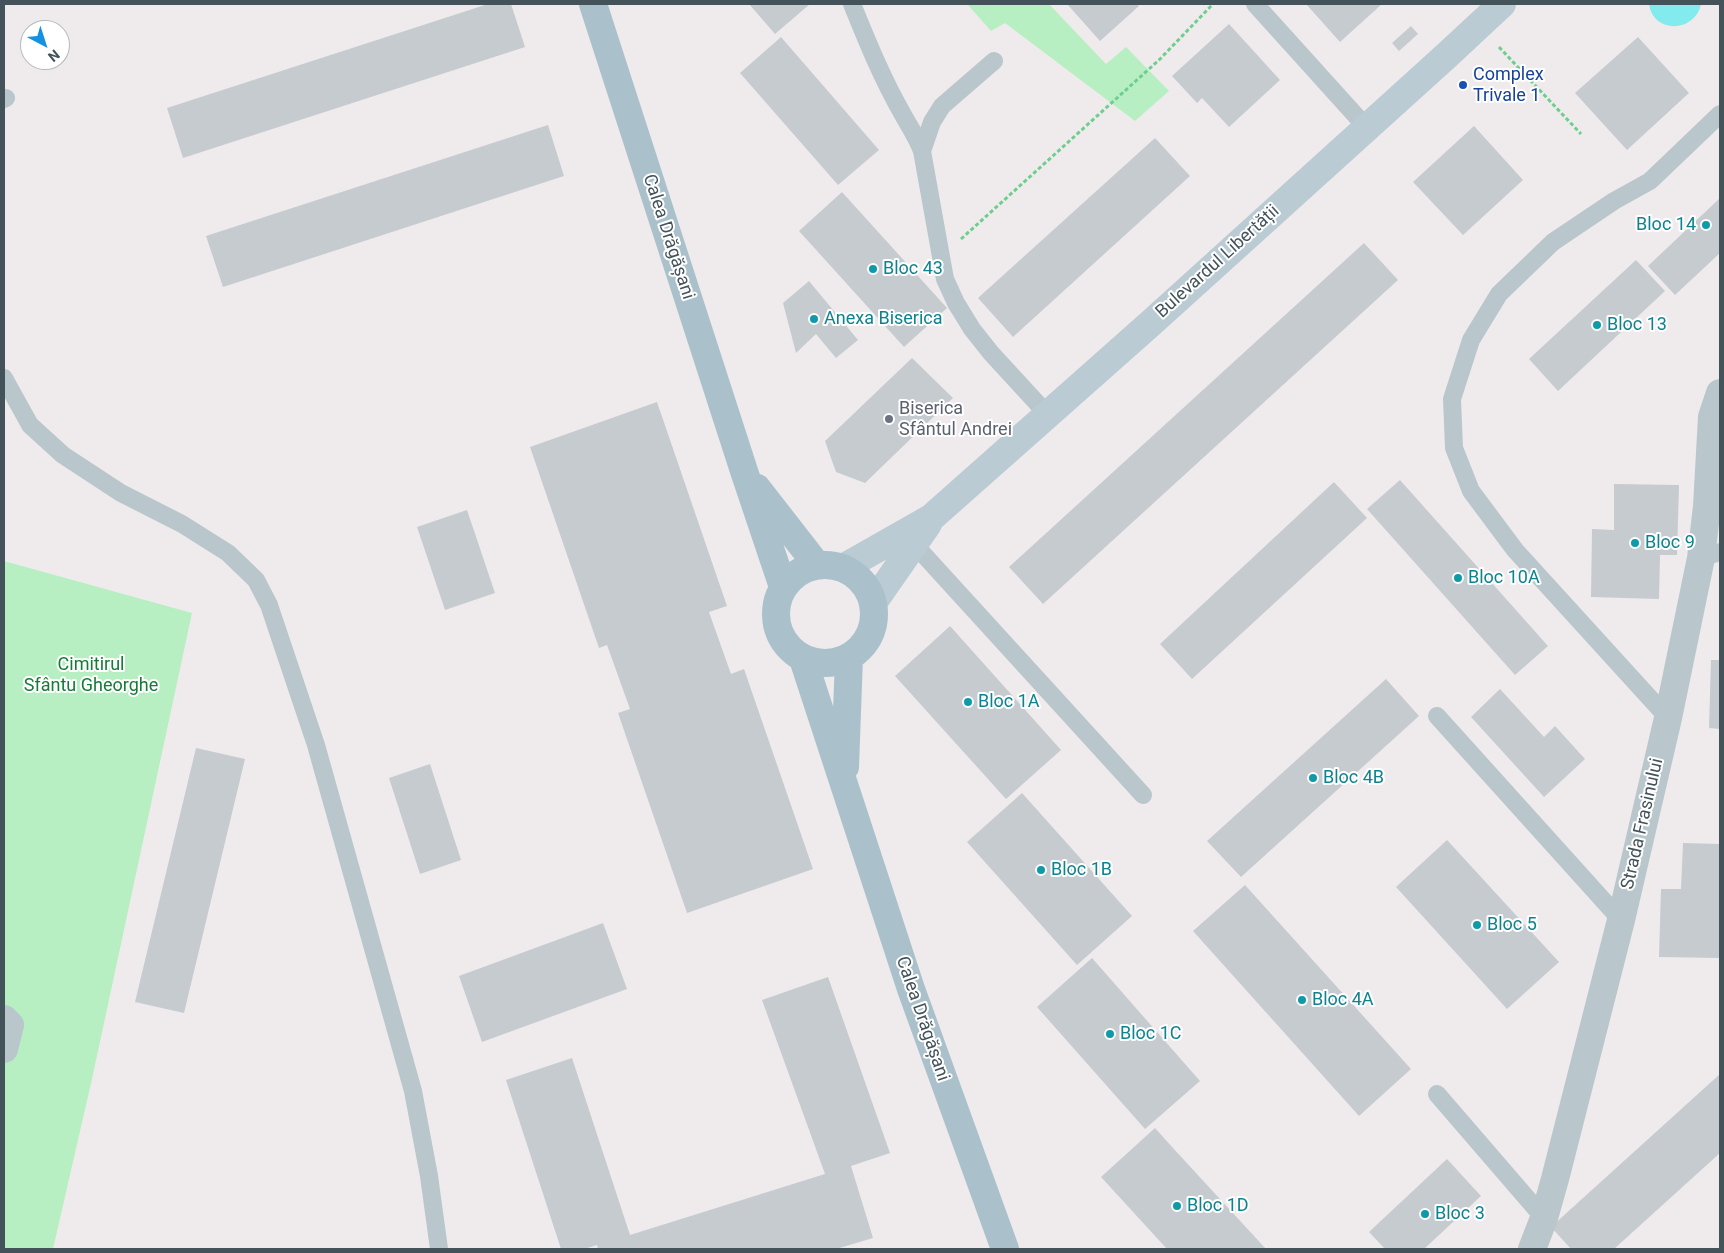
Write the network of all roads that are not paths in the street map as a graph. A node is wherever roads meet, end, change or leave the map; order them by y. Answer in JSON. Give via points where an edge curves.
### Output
{"nodes":[{"id":1,"x":592,"y":4,"type":"edge"},
{"id":2,"x":852,"y":4,"type":"edge"},
{"id":3,"x":1255,"y":4,"type":"edge"},
{"id":4,"x":1502,"y":4,"type":"edge"},
{"id":5,"x":994,"y":60,"type":"dead end"},
{"id":6,"x":1720,"y":114,"type":"edge"},
{"id":7,"x":1367,"y":128,"type":"junction"},
{"id":8,"x":922,"y":151,"type":"junction"},
{"id":9,"x":4,"y":378,"type":"edge"},
{"id":10,"x":1720,"y":393,"type":"edge"},
{"id":11,"x":1048,"y":415,"type":"junction"},
{"id":12,"x":744,"y":471,"type":"junction"},
{"id":13,"x":931,"y":518,"type":"junction"},
{"id":14,"x":914,"y":544,"type":"junction"},
{"id":15,"x":1710,"y":556,"type":"edge"},
{"id":16,"x":830,"y":566,"type":"junction"},
{"id":17,"x":784,"y":587,"type":"junction"},
{"id":18,"x":873,"y":603,"type":"junction"},
{"id":19,"x":849,"y":657,"type":"junction"},
{"id":20,"x":803,"y":659,"type":"junction"},
{"id":21,"x":1437,"y":716,"type":"dead end"},
{"id":22,"x":1668,"y":718,"type":"junction"},
{"id":23,"x":845,"y":786,"type":"junction"},
{"id":24,"x":1143,"y":795,"type":"dead end"},
{"id":25,"x":1622,"y":920,"type":"junction"},
{"id":26,"x":4,"y":1019,"type":"edge"},
{"id":27,"x":4,"y":1049,"type":"edge"},
{"id":28,"x":1437,"y":1094,"type":"dead end"},
{"id":29,"x":1544,"y":1218,"type":"junction"},
{"id":30,"x":439,"y":1249,"type":"edge"},
{"id":31,"x":1005,"y":1249,"type":"edge"},
{"id":32,"x":1532,"y":1249,"type":"edge"}],
"edges":[{"from":1,"to":12,"type":"main road","name":"Calea Drăgășani"},
{"from":2,"to":8,"type":"lane"},
{"from":3,"to":7,"type":"lane"},
{"from":4,"to":7,"type":"main road","name":"Bulevardul Libertății"},
{"from":5,"to":8,"type":"lane","via":[[942,106],[932,122]]},
{"from":6,"to":22,"type":"lane","via":[[1650,181],[1553,242],[1499,294],[1471,340],[1452,399],[1454,448],[1471,491],[1515,550]]},
{"from":7,"to":11,"type":"main road","name":"Bulevardul Libertății"},
{"from":8,"to":11,"type":"lane","via":[[945,279],[956,303],[1002,366]]},
{"from":9,"to":30,"type":"lane","via":[[30,425],[63,455],[121,493],[182,524],[228,553],[256,580],[270,605],[316,745],[413,1091]]},
{"from":10,"to":15,"type":"street","name":"Strada Frasinului","via":[[1712,417],[1707,506]]},
{"from":11,"to":13,"type":"main road","name":"Bulevardul Libertății"},
{"from":12,"to":16,"type":"main road","name":"Calea Drăgășani"},
{"from":12,"to":17,"type":"main road","name":"Calea Drăgășani"},
{"from":13,"to":14,"type":"main road","name":"Bulevardul Libertății"},
{"from":13,"to":16,"type":"main road","name":"Bulevardul Libertății"},
{"from":14,"to":18,"type":"main road","name":"Bulevardul Libertății"},
{"from":14,"to":24,"type":"lane"},
{"from":15,"to":22,"type":"street","name":"Strada Frasinului"},
{"from":16,"to":17,"type":"main road","via":[[804,569],[792,576]]},
{"from":16,"to":18,"type":"main road","via":[[856,576],[867,588]]},
{"from":17,"to":20,"type":"main road","via":[[777,602],[775,619],[780,635]]},
{"from":18,"to":19,"type":"main road","via":[[870,634]]},
{"from":19,"to":20,"type":"main road","via":[[819,663]]},
{"from":19,"to":23,"type":"main road","name":"Calea Drăgășani"},
{"from":20,"to":23,"type":"main road","name":"Calea Drăgășani"},
{"from":21,"to":25,"type":"lane"},
{"from":22,"to":25,"type":"street","name":"Strada Frasinului"},
{"from":23,"to":31,"type":"main road","name":"Calea Drăgășani","via":[[911,989]]},
{"from":25,"to":29,"type":"street","name":"Strada Frasinului"},
{"from":26,"to":27,"type":"street","via":[[10,1025]]},
{"from":28,"to":29,"type":"lane"},
{"from":29,"to":32,"type":"street","name":"Strada Frasinului"}]}
